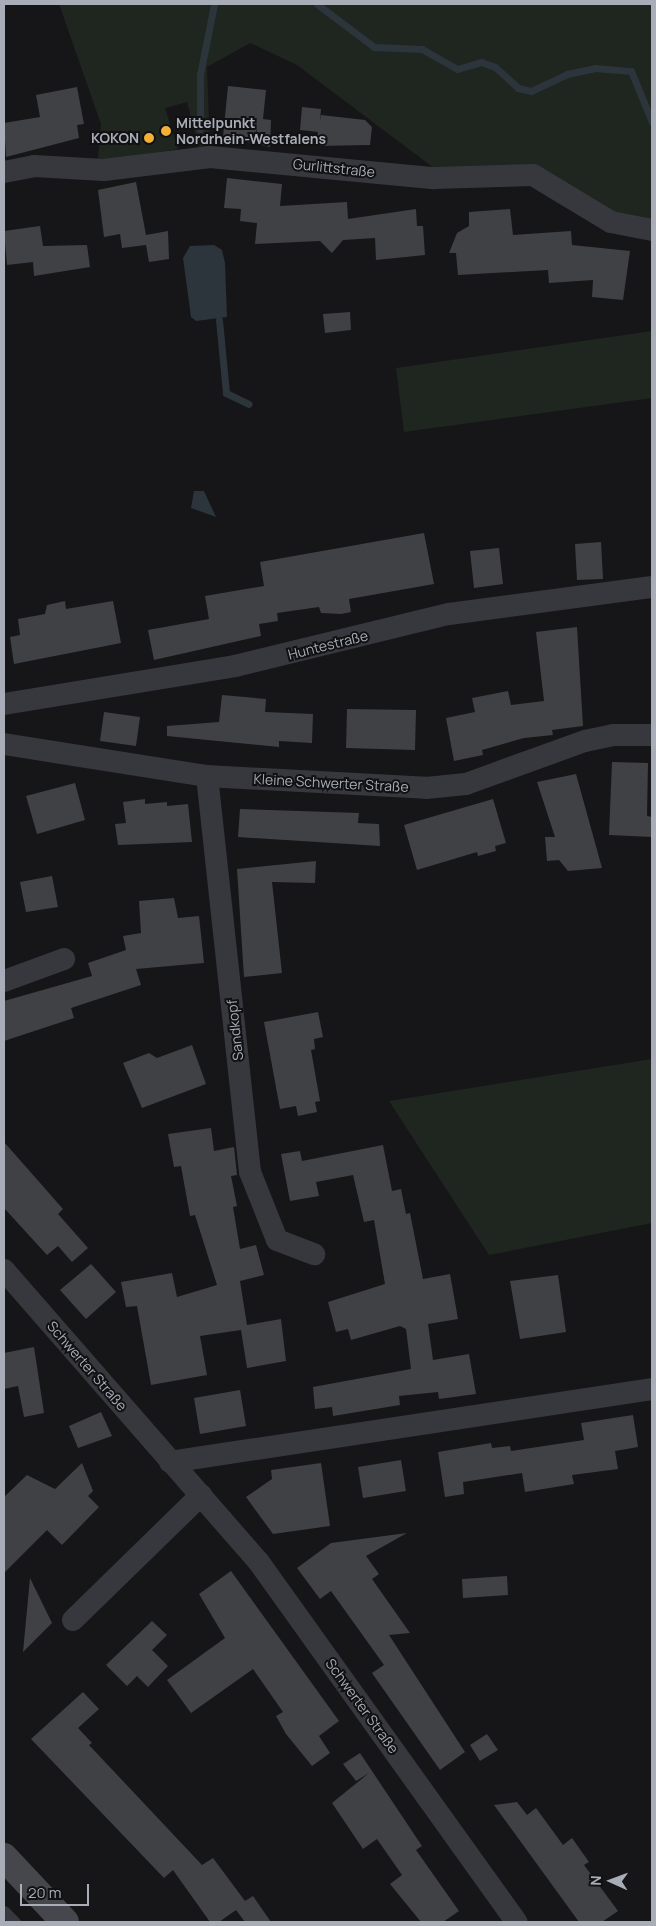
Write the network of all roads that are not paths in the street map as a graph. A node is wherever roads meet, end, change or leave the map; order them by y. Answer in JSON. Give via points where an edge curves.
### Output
{"nodes":[{"id":1,"x":4,"y":172,"type":"edge"},
{"id":2,"x":652,"y":230,"type":"edge"},
{"id":3,"x":652,"y":587,"type":"edge"},
{"id":4,"x":4,"y":704,"type":"edge"},
{"id":5,"x":652,"y":735,"type":"edge"},
{"id":6,"x":4,"y":744,"type":"edge"},
{"id":7,"x":207,"y":776,"type":"junction"},
{"id":8,"x":64,"y":959,"type":"dead end"},
{"id":9,"x":4,"y":981,"type":"edge"},
{"id":10,"x":314,"y":1254,"type":"dead end"},
{"id":11,"x":4,"y":1270,"type":"edge"},
{"id":12,"x":652,"y":1389,"type":"edge"},
{"id":13,"x":170,"y":1462,"type":"junction"},
{"id":14,"x":200,"y":1495,"type":"junction"},
{"id":15,"x":73,"y":1620,"type":"dead end"},
{"id":16,"x":4,"y":1856,"type":"edge"},
{"id":17,"x":4,"y":1911,"type":"edge"},
{"id":18,"x":15,"y":1922,"type":"edge"},
{"id":19,"x":65,"y":1922,"type":"edge"},
{"id":20,"x":516,"y":1922,"type":"edge"}],
"edges":[{"from":1,"to":2,"type":"street","name":"Gurlittstraße","via":[[34,166],[104,170],[210,157],[434,178],[533,175],[610,222]]},
{"from":3,"to":4,"type":"street","name":"Huntestraße","via":[[449,614],[235,666]]},
{"from":5,"to":7,"type":"street","name":"Kleine Schwerter Straße","via":[[585,741],[466,784],[426,788]]},
{"from":6,"to":7,"type":"street","name":"Kleine Schwerter Straße"},
{"from":7,"to":10,"type":"street","name":"Sandkopf","via":[[250,1172],[277,1240]]},
{"from":8,"to":9,"type":"street"},
{"from":11,"to":13,"type":"street","name":"Schwerter Straße"},
{"from":12,"to":13,"type":"street"},
{"from":13,"to":14,"type":"street","name":"Schwerter Straße"},
{"from":14,"to":15,"type":"street"},
{"from":14,"to":20,"type":"street","name":"Schwerter Straße","via":[[258,1562]]},
{"from":16,"to":19,"type":"main road"},
{"from":17,"to":18,"type":"lane"}]}
